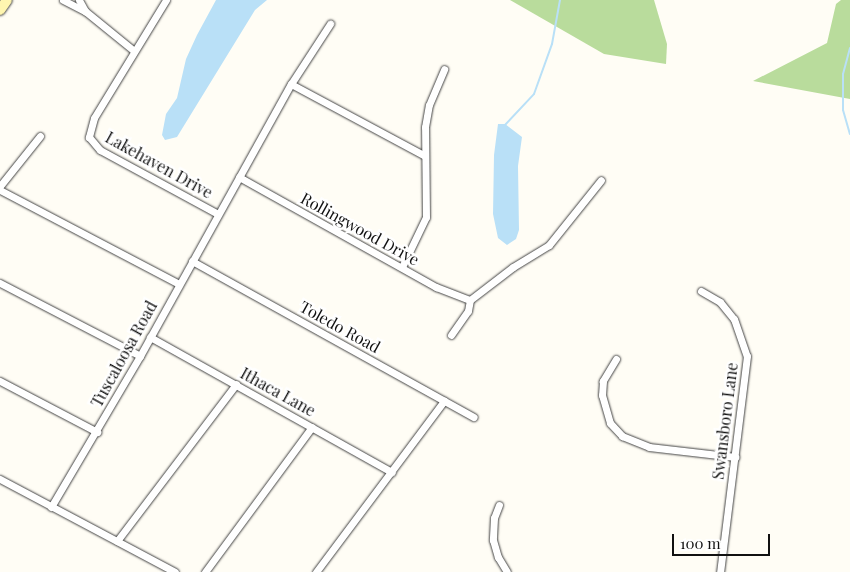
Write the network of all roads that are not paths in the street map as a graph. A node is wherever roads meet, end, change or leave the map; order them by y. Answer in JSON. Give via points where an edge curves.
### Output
{"nodes":[{"id":1,"x":7,"y":0,"type":"edge"},
{"id":2,"x":63,"y":0,"type":"edge"},
{"id":3,"x":79,"y":0,"type":"edge"},
{"id":4,"x":166,"y":0,"type":"edge"},
{"id":5,"x":0,"y":10,"type":"edge"},
{"id":6,"x":85,"y":11,"type":"junction"},
{"id":7,"x":330,"y":24,"type":"dead end"},
{"id":8,"x":133,"y":50,"type":"junction"},
{"id":9,"x":444,"y":69,"type":"dead end"},
{"id":10,"x":291,"y":84,"type":"junction"},
{"id":11,"x":40,"y":136,"type":"dead end"},
{"id":12,"x":425,"y":156,"type":"junction"},
{"id":13,"x":239,"y":177,"type":"junction"},
{"id":14,"x":601,"y":180,"type":"dead end"},
{"id":15,"x":0,"y":188,"type":"edge"},
{"id":16,"x":218,"y":214,"type":"junction"},
{"id":17,"x":192,"y":261,"type":"junction"},
{"id":18,"x":402,"y":267,"type":"junction"},
{"id":19,"x":0,"y":283,"type":"edge"},
{"id":20,"x":179,"y":284,"type":"junction"},
{"id":21,"x":701,"y":291,"type":"dead end"},
{"id":22,"x":470,"y":300,"type":"junction"},
{"id":23,"x":451,"y":335,"type":"dead end"},
{"id":24,"x":150,"y":337,"type":"junction"},
{"id":25,"x":140,"y":356,"type":"junction"},
{"id":26,"x":616,"y":359,"type":"dead end"},
{"id":27,"x":0,"y":380,"type":"edge"},
{"id":28,"x":236,"y":384,"type":"junction"},
{"id":29,"x":444,"y":401,"type":"junction"},
{"id":30,"x":474,"y":417,"type":"dead end"},
{"id":31,"x":312,"y":427,"type":"junction"},
{"id":32,"x":97,"y":432,"type":"junction"},
{"id":33,"x":735,"y":457,"type":"junction"},
{"id":34,"x":392,"y":472,"type":"junction"},
{"id":35,"x":0,"y":479,"type":"edge"},
{"id":36,"x":499,"y":505,"type":"dead end"},
{"id":37,"x":52,"y":507,"type":"junction"},
{"id":38,"x":117,"y":541,"type":"junction"},
{"id":39,"x":175,"y":572,"type":"edge"},
{"id":40,"x":205,"y":572,"type":"edge"},
{"id":41,"x":316,"y":572,"type":"edge"},
{"id":42,"x":507,"y":572,"type":"edge"},
{"id":43,"x":720,"y":572,"type":"edge"}],
"edges":[{"from":1,"to":5,"type":"main road"},
{"from":2,"to":6,"type":"street"},
{"from":3,"to":6,"type":"street"},
{"from":4,"to":8,"type":"street","name":"Lakehaven Drive"},
{"from":6,"to":8,"type":"street"},
{"from":7,"to":10,"type":"street","name":"Lakehaven Drive"},
{"from":8,"to":16,"type":"street","name":"Lakehaven Drive","via":[[90,126],[90,141],[100,150]]},
{"from":9,"to":12,"type":"street","via":[[429,104]]},
{"from":10,"to":12,"type":"street"},
{"from":10,"to":13,"type":"street","name":"Lakehaven Drive"},
{"from":11,"to":15,"type":"street"},
{"from":12,"to":18,"type":"street","via":[[426,216]]},
{"from":13,"to":16,"type":"street","name":"Lakehaven Drive"},
{"from":13,"to":18,"type":"street","name":"Rollingwood Drive"},
{"from":14,"to":22,"type":"street","via":[[549,245],[513,267]]},
{"from":15,"to":20,"type":"street"},
{"from":16,"to":17,"type":"street","name":"Tuscaloosa Road"},
{"from":17,"to":20,"type":"street","name":"Tuscaloosa Road"},
{"from":17,"to":29,"type":"street","name":"Toledo Road"},
{"from":18,"to":22,"type":"street","name":"Rollingwood Drive","via":[[458,298]]},
{"from":19,"to":25,"type":"street"},
{"from":20,"to":24,"type":"street","name":"Tuscaloosa Road"},
{"from":21,"to":33,"type":"street","name":"Swansboro Lane","via":[[727,309],[745,346],[747,366]]},
{"from":22,"to":23,"type":"street","via":[[468,311]]},
{"from":24,"to":25,"type":"street","name":"Tuscaloosa Road"},
{"from":24,"to":28,"type":"street","name":"Ithaca Lane"},
{"from":25,"to":32,"type":"street","name":"Tuscaloosa Road"},
{"from":26,"to":33,"type":"street","via":[[603,381],[602,395],[610,423],[622,436],[649,447]]},
{"from":27,"to":32,"type":"street"},
{"from":28,"to":31,"type":"street","name":"Ithaca Lane"},
{"from":28,"to":38,"type":"street"},
{"from":29,"to":30,"type":"street","name":"Toledo Road"},
{"from":29,"to":34,"type":"street"},
{"from":31,"to":34,"type":"street","name":"Ithaca Lane"},
{"from":31,"to":40,"type":"street"},
{"from":32,"to":37,"type":"street","name":"Tuscaloosa Road"},
{"from":33,"to":43,"type":"street","name":"Swansboro Lane"},
{"from":34,"to":41,"type":"street"},
{"from":35,"to":37,"type":"street"},
{"from":36,"to":42,"type":"street","via":[[493,540]]},
{"from":37,"to":38,"type":"street"},
{"from":38,"to":39,"type":"street"}]}
